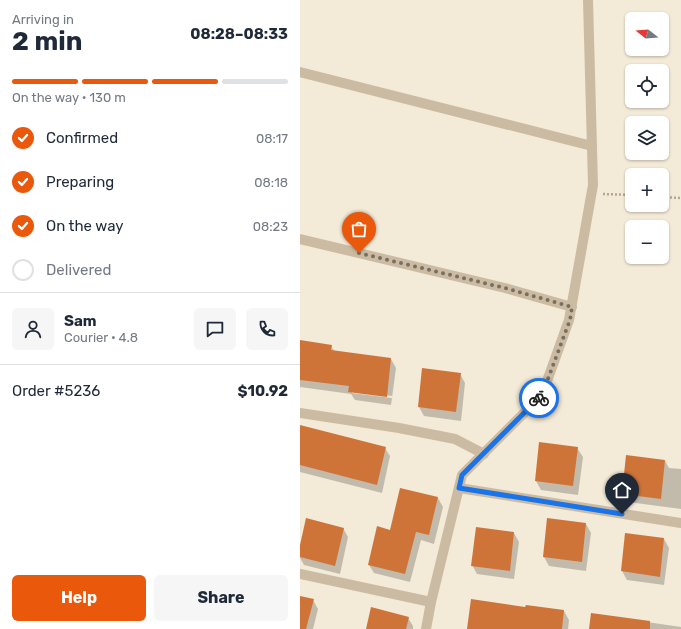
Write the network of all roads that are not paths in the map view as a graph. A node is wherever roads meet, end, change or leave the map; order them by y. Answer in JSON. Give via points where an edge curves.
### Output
{"nodes":[{"id":1,"x":588,"y":0,"type":"edge"},
{"id":2,"x":300,"y":72,"type":"edge"},
{"id":3,"x":592,"y":146,"type":"junction"},
{"id":4,"x":300,"y":239,"type":"edge"},
{"id":5,"x":572,"y":307,"type":"junction"},
{"id":6,"x":300,"y":413,"type":"edge"},
{"id":7,"x":484,"y":454,"type":"junction"},
{"id":8,"x":459,"y":488,"type":"junction"},
{"id":9,"x":681,"y":523,"type":"edge"},
{"id":10,"x":300,"y":574,"type":"edge"},
{"id":11,"x":431,"y":602,"type":"junction"},
{"id":12,"x":426,"y":629,"type":"edge"}],
"edges":[{"from":1,"to":3,"type":"street"},
{"from":2,"to":3,"type":"street"},
{"from":3,"to":5,"type":"street","via":[[593,185]]},
{"from":4,"to":5,"type":"street","via":[[505,288]]},
{"from":5,"to":7,"type":"street","via":[[570,320],[542,395]]},
{"from":6,"to":7,"type":"street","via":[[455,439]]},
{"from":7,"to":8,"type":"street","via":[[462,475]]},
{"from":8,"to":9,"type":"street"},
{"from":8,"to":11,"type":"street"},
{"from":10,"to":11,"type":"street"},
{"from":11,"to":12,"type":"street"}]}
